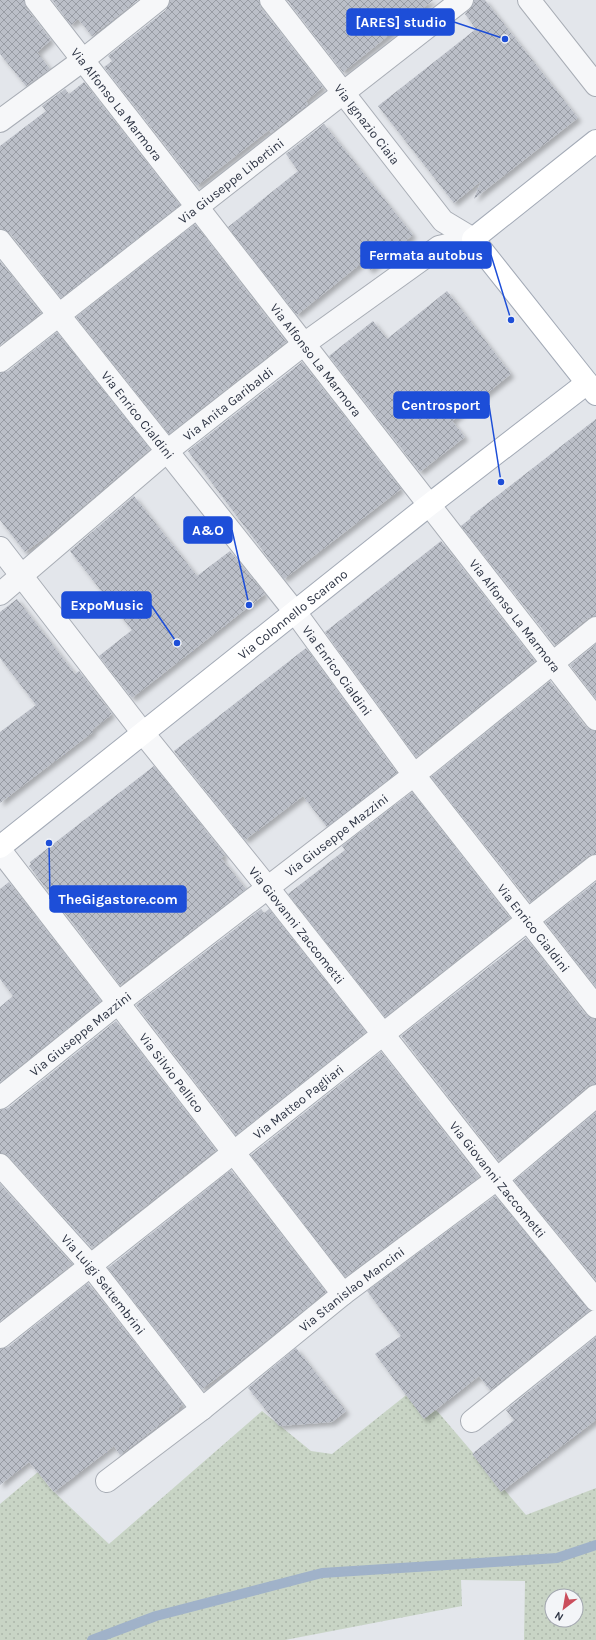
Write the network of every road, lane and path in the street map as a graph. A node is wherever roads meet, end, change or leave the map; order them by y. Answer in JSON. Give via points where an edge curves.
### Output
{"nodes":[{"id":1,"x":36,"y":0,"type":"edge"},
{"id":2,"x":158,"y":0,"type":"edge"},
{"id":3,"x":271,"y":0,"type":"edge"},
{"id":4,"x":462,"y":0,"type":"edge"},
{"id":5,"x":528,"y":0,"type":"edge"},
{"id":6,"x":83,"y":60,"type":"junction"},
{"id":7,"x":596,"y":85,"type":"edge"},
{"id":8,"x":342,"y":93,"type":"junction"},
{"id":9,"x":0,"y":121,"type":"edge"},
{"id":10,"x":596,"y":141,"type":"edge"},
{"id":11,"x":197,"y":207,"type":"junction"},
{"id":12,"x":473,"y":239,"type":"junction"},
{"id":13,"x":0,"y":241,"type":"edge"},
{"id":14,"x":58,"y":315,"type":"junction"},
{"id":15,"x":304,"y":344,"type":"junction"},
{"id":16,"x":0,"y":361,"type":"edge"},
{"id":17,"x":593,"y":384,"type":"edge"},
{"id":18,"x":166,"y":452,"type":"junction"},
{"id":19,"x":429,"y":505,"type":"junction"},
{"id":20,"x":0,"y":548,"type":"edge"},
{"id":21,"x":23,"y":576,"type":"junction"},
{"id":22,"x":0,"y":594,"type":"edge"},
{"id":23,"x":294,"y":612,"type":"junction"},
{"id":24,"x":596,"y":628,"type":"edge"},
{"id":25,"x":553,"y":664,"type":"junction"},
{"id":26,"x":596,"y":720,"type":"edge"},
{"id":27,"x":143,"y":733,"type":"junction"},
{"id":28,"x":414,"y":776,"type":"junction"},
{"id":29,"x":0,"y":848,"type":"edge"},
{"id":30,"x":596,"y":866,"type":"edge"},
{"id":31,"x":268,"y":888,"type":"junction"},
{"id":32,"x":526,"y":920,"type":"junction"},
{"id":33,"x":118,"y":1003,"type":"junction"},
{"id":34,"x":596,"y":1007,"type":"edge"},
{"id":35,"x":382,"y":1035,"type":"junction"},
{"id":36,"x":596,"y":1096,"type":"edge"},
{"id":37,"x":0,"y":1098,"type":"edge"},
{"id":38,"x":233,"y":1153,"type":"junction"},
{"id":39,"x":0,"y":1165,"type":"edge"},
{"id":40,"x":497,"y":1179,"type":"junction"},
{"id":41,"x":91,"y":1266,"type":"junction"},
{"id":42,"x":343,"y":1294,"type":"junction"},
{"id":43,"x":596,"y":1300,"type":"edge"},
{"id":44,"x":596,"y":1320,"type":"edge"},
{"id":45,"x":0,"y":1336,"type":"edge"},
{"id":46,"x":202,"y":1409,"type":"junction"},
{"id":47,"x":472,"y":1421,"type":"dead end"},
{"id":48,"x":107,"y":1481,"type":"dead end"}],
"edges":[{"from":1,"to":6,"type":"street","name":"Via Alfonso La Marmora"},
{"from":2,"to":6,"type":"street"},
{"from":3,"to":8,"type":"street","name":"Via Ignazio Ciaia"},
{"from":4,"to":8,"type":"street","name":"Via Giuseppe Libertini"},
{"from":5,"to":7,"type":"street"},
{"from":6,"to":9,"type":"street"},
{"from":6,"to":11,"type":"street","name":"Via Alfonso La Marmora"},
{"from":8,"to":11,"type":"street","name":"Via Giuseppe Libertini"},
{"from":8,"to":12,"type":"street","name":"Via Ignazio Ciaia","via":[[443,221]]},
{"from":10,"to":12,"type":"main road"},
{"from":11,"to":14,"type":"street","name":"Via Giuseppe Libertini"},
{"from":11,"to":15,"type":"street","name":"Via Alfonso La Marmora"},
{"from":12,"to":15,"type":"street","name":"Via Anita Garibaldi","via":[[439,247]]},
{"from":12,"to":17,"type":"main road"},
{"from":13,"to":14,"type":"street","name":"Via Enrico Cialdini"},
{"from":14,"to":16,"type":"street","name":"Via Giuseppe Libertini"},
{"from":14,"to":18,"type":"street","name":"Via Enrico Cialdini"},
{"from":15,"to":18,"type":"street","name":"Via Anita Garibaldi"},
{"from":15,"to":19,"type":"street","name":"Via Alfonso La Marmora"},
{"from":17,"to":19,"type":"main road","name":"Via Colonnello Scarano"},
{"from":18,"to":21,"type":"street","name":"Via Anita Garibaldi"},
{"from":18,"to":23,"type":"street","name":"Via Enrico Cialdini"},
{"from":19,"to":23,"type":"main road","name":"Via Colonnello Scarano"},
{"from":19,"to":25,"type":"street","name":"Via Alfonso La Marmora"},
{"from":20,"to":21,"type":"street","name":"Via Giovanni Zaccometti"},
{"from":21,"to":22,"type":"street","name":"Via Anita Garibaldi"},
{"from":21,"to":27,"type":"street","name":"Via Giovanni Zaccometti"},
{"from":23,"to":27,"type":"main road","name":"Via Colonnello Scarano"},
{"from":23,"to":28,"type":"street","name":"Via Enrico Cialdini"},
{"from":24,"to":25,"type":"street","name":"Via Giuseppe Mazzini"},
{"from":25,"to":26,"type":"street","name":"Via Alfonso La Marmora"},
{"from":25,"to":28,"type":"street","name":"Via Giuseppe Mazzini"},
{"from":27,"to":29,"type":"main road","name":"Via Colonnello Scarano"},
{"from":27,"to":31,"type":"street","name":"Via Giovanni Zaccometti"},
{"from":28,"to":31,"type":"street","name":"Via Giuseppe Mazzini"},
{"from":28,"to":32,"type":"street","name":"Via Enrico Cialdini"},
{"from":29,"to":33,"type":"street","name":"Via Silvio Pellico"},
{"from":30,"to":32,"type":"street","name":"Via Matteo Pagliari"},
{"from":31,"to":33,"type":"street","name":"Via Giuseppe Mazzini"},
{"from":31,"to":35,"type":"street","name":"Via Giovanni Zaccometti"},
{"from":32,"to":34,"type":"street","name":"Via Enrico Cialdini"},
{"from":32,"to":35,"type":"street","name":"Via Matteo Pagliari"},
{"from":33,"to":37,"type":"street","name":"Via Giuseppe Mazzini"},
{"from":33,"to":38,"type":"street","name":"Via Silvio Pellico"},
{"from":35,"to":38,"type":"street","name":"Via Matteo Pagliari"},
{"from":35,"to":40,"type":"street","name":"Via Giovanni Zaccometti"},
{"from":36,"to":40,"type":"street","name":"Via Stanislao Mancini"},
{"from":38,"to":41,"type":"street","name":"Via Matteo Pagliari"},
{"from":38,"to":42,"type":"street","name":"Via Silvio Pellico"},
{"from":39,"to":41,"type":"street","name":"Via Luigi Settembrini"},
{"from":40,"to":42,"type":"street","name":"Via Stanislao Mancini"},
{"from":40,"to":43,"type":"street","name":"Via Giovanni Zaccometti"},
{"from":41,"to":45,"type":"street","name":"Via Matteo Pagliari"},
{"from":41,"to":46,"type":"street","name":"Via Luigi Settembrini"},
{"from":42,"to":46,"type":"street","name":"Via Stanislao Mancini"},
{"from":44,"to":47,"type":"street"},
{"from":46,"to":48,"type":"street","name":"Via Stanislao Mancini"}]}
